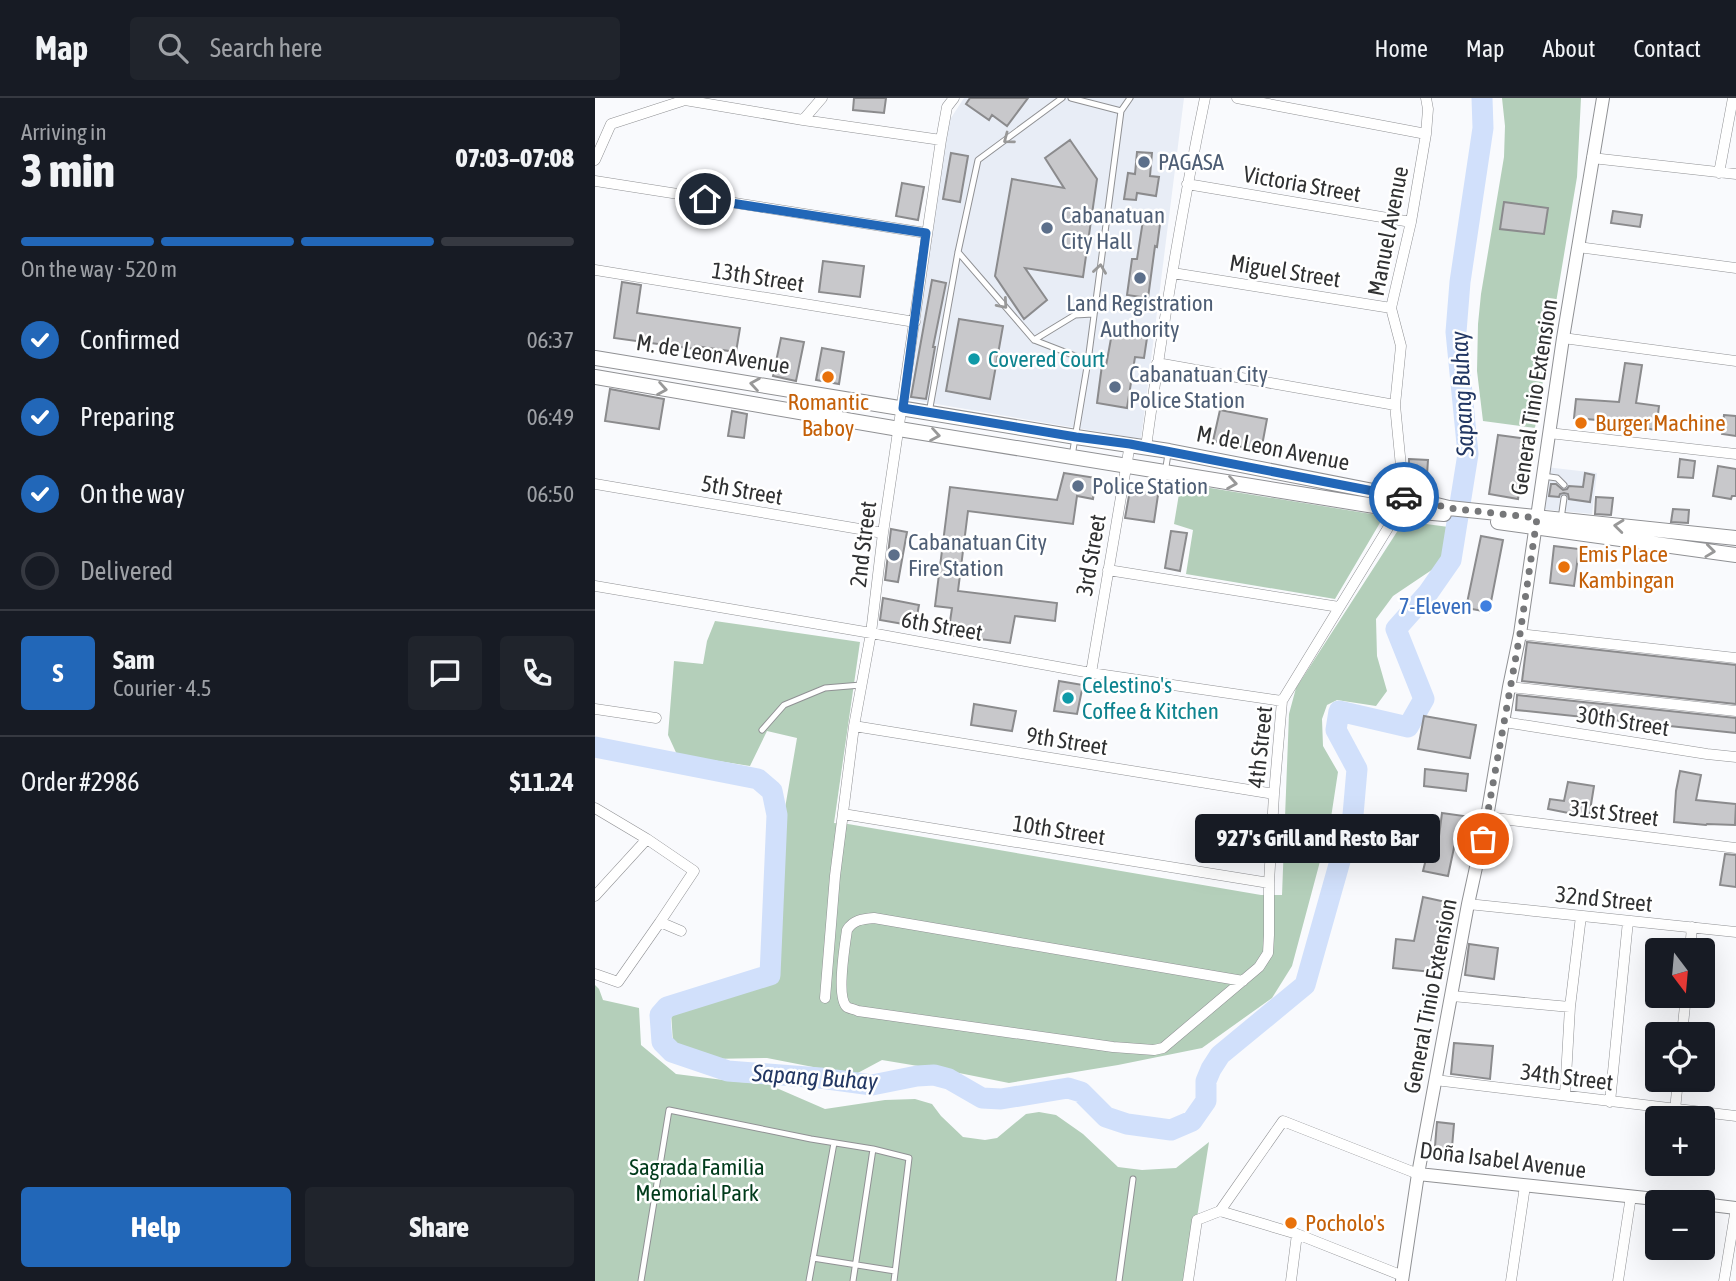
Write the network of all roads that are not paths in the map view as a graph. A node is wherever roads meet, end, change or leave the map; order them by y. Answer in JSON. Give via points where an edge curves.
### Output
{"nodes":[{"id":1,"x":822,"y":98,"type":"edge"},
{"id":2,"x":954,"y":98,"type":"edge"},
{"id":3,"x":1062,"y":98,"type":"edge"},
{"id":4,"x":1070,"y":98,"type":"edge"},
{"id":5,"x":1130,"y":98,"type":"edge"},
{"id":6,"x":1205,"y":98,"type":"edge"},
{"id":7,"x":1237,"y":98,"type":"edge"},
{"id":8,"x":1426,"y":98,"type":"edge"},
{"id":9,"x":1603,"y":98,"type":"edge"},
{"id":10,"x":1733,"y":98,"type":"edge"},
{"id":11,"x":706,"y":100,"type":"edge"},
{"id":12,"x":1121,"y":111,"type":"junction"},
{"id":13,"x":803,"y":120,"type":"junction"},
{"id":14,"x":1426,"y":134,"type":"junction"},
{"id":15,"x":941,"y":140,"type":"junction"},
{"id":16,"x":1592,"y":158,"type":"junction"},
{"id":17,"x":595,"y":160,"type":"edge"},
{"id":18,"x":1719,"y":173,"type":"junction"},
{"id":19,"x":1736,"y":174,"type":"edge"},
{"id":20,"x":595,"y":181,"type":"edge"},
{"id":21,"x":1187,"y":184,"type":"junction"},
{"id":22,"x":1411,"y":222,"type":"junction"},
{"id":23,"x":926,"y":233,"type":"junction"},
{"id":24,"x":1578,"y":247,"type":"junction"},
{"id":25,"x":958,"y":252,"type":"junction"},
{"id":26,"x":1736,"y":268,"type":"edge"},
{"id":27,"x":595,"y":270,"type":"edge"},
{"id":28,"x":1173,"y":273,"type":"junction"},
{"id":29,"x":1391,"y":308,"type":"junction"},
{"id":30,"x":1093,"y":314,"type":"junction"},
{"id":31,"x":915,"y":322,"type":"junction"},
{"id":32,"x":1563,"y":338,"type":"junction"},
{"id":33,"x":1034,"y":340,"type":"junction"},
{"id":34,"x":595,"y":358,"type":"edge"},
{"id":35,"x":1089,"y":361,"type":"junction"},
{"id":36,"x":1736,"y":361,"type":"edge"},
{"id":37,"x":1157,"y":363,"type":"junction"},
{"id":38,"x":595,"y":377,"type":"edge"},
{"id":39,"x":1395,"y":405,"type":"junction"},
{"id":40,"x":903,"y":408,"type":"junction"},
{"id":41,"x":929,"y":413,"type":"junction"},
{"id":42,"x":899,"y":429,"type":"junction"},
{"id":43,"x":1549,"y":433,"type":"junction"},
{"id":44,"x":1076,"y":437,"type":"junction"},
{"id":45,"x":1130,"y":444,"type":"junction"},
{"id":46,"x":1146,"y":447,"type":"junction"},
{"id":47,"x":1168,"y":451,"type":"junction"},
{"id":48,"x":1736,"y":454,"type":"edge"},
{"id":49,"x":1072,"y":457,"type":"junction"},
{"id":50,"x":1126,"y":466,"type":"junction"},
{"id":51,"x":1165,"y":472,"type":"junction"},
{"id":52,"x":1543,"y":476,"type":"junction"},
{"id":53,"x":595,"y":484,"type":"edge"},
{"id":54,"x":1564,"y":485,"type":"dead end"},
{"id":55,"x":1163,"y":492,"type":"dead end"},
{"id":56,"x":1564,"y":498,"type":"dead end"},
{"id":57,"x":1401,"y":503,"type":"junction"},
{"id":58,"x":1561,"y":520,"type":"junction"},
{"id":59,"x":1537,"y":523,"type":"junction"},
{"id":60,"x":883,"y":533,"type":"junction"},
{"id":61,"x":1736,"y":538,"type":"edge"},
{"id":62,"x":1736,"y":555,"type":"edge"},
{"id":63,"x":1108,"y":569,"type":"junction"},
{"id":64,"x":595,"y":586,"type":"edge"},
{"id":65,"x":1339,"y":607,"type":"junction"},
{"id":66,"x":871,"y":633,"type":"junction"},
{"id":67,"x":1520,"y":634,"type":"junction"},
{"id":68,"x":1736,"y":658,"type":"edge"},
{"id":69,"x":1090,"y":673,"type":"junction"},
{"id":70,"x":862,"y":685,"type":"junction"},
{"id":71,"x":1509,"y":687,"type":"junction"},
{"id":72,"x":1282,"y":701,"type":"junction"},
{"id":73,"x":595,"y":709,"type":"edge"},
{"id":74,"x":1736,"y":711,"type":"edge"},
{"id":75,"x":656,"y":718,"type":"dead end"},
{"id":76,"x":1504,"y":722,"type":"junction"},
{"id":77,"x":854,"y":726,"type":"junction"},
{"id":78,"x":762,"y":730,"type":"dead end"},
{"id":79,"x":1736,"y":757,"type":"edge"},
{"id":80,"x":1274,"y":794,"type":"junction"},
{"id":81,"x":596,"y":810,"type":"edge"},
{"id":82,"x":843,"y":814,"type":"junction"},
{"id":83,"x":1487,"y":817,"type":"junction"},
{"id":84,"x":647,"y":839,"type":"junction"},
{"id":85,"x":1736,"y":848,"type":"edge"},
{"id":86,"x":1269,"y":883,"type":"junction"},
{"id":87,"x":595,"y":896,"type":"edge"},
{"id":88,"x":1468,"y":904,"type":"junction"},
{"id":89,"x":1581,"y":916,"type":"junction"},
{"id":90,"x":1628,"y":921,"type":"junction"},
{"id":91,"x":660,"y":922,"type":"junction"},
{"id":92,"x":1692,"y":928,"type":"junction"},
{"id":93,"x":681,"y":931,"type":"dead end"},
{"id":94,"x":1736,"y":932,"type":"edge"},
{"id":95,"x":1691,"y":938,"type":"edge"},
{"id":96,"x":595,"y":974,"type":"edge"},
{"id":97,"x":1243,"y":981,"type":"junction"},
{"id":98,"x":1452,"y":996,"type":"junction"},
{"id":99,"x":825,"y":998,"type":"dead end"},
{"id":100,"x":1570,"y":1007,"type":"junction"},
{"id":101,"x":1435,"y":1080,"type":"junction"},
{"id":102,"x":1565,"y":1096,"type":"junction"},
{"id":103,"x":1610,"y":1102,"type":"junction"},
{"id":104,"x":1645,"y":1106,"type":"edge"},
{"id":105,"x":1715,"y":1114,"type":"edge"},
{"id":106,"x":1736,"y":1116,"type":"edge"},
{"id":107,"x":834,"y":1143,"type":"junction"},
{"id":108,"x":873,"y":1149,"type":"junction"},
{"id":109,"x":1418,"y":1174,"type":"junction"},
{"id":110,"x":1133,"y":1179,"type":"dead end"},
{"id":111,"x":1525,"y":1186,"type":"junction"},
{"id":112,"x":1631,"y":1196,"type":"junction"},
{"id":113,"x":1645,"y":1198,"type":"edge"},
{"id":114,"x":1715,"y":1205,"type":"edge"},
{"id":115,"x":1736,"y":1208,"type":"edge"},
{"id":116,"x":1220,"y":1211,"type":"junction"},
{"id":117,"x":1297,"y":1234,"type":"junction"},
{"id":118,"x":813,"y":1258,"type":"junction"},
{"id":119,"x":855,"y":1264,"type":"junction"},
{"id":120,"x":895,"y":1271,"type":"junction"},
{"id":121,"x":1402,"y":1279,"type":"edge"},
{"id":122,"x":641,"y":1281,"type":"edge"},
{"id":123,"x":809,"y":1281,"type":"edge"},
{"id":124,"x":853,"y":1281,"type":"edge"},
{"id":125,"x":894,"y":1281,"type":"edge"},
{"id":126,"x":1119,"y":1281,"type":"edge"},
{"id":127,"x":1188,"y":1281,"type":"edge"},
{"id":128,"x":1291,"y":1281,"type":"edge"},
{"id":129,"x":1511,"y":1281,"type":"edge"},
{"id":130,"x":1618,"y":1281,"type":"edge"},
{"id":131,"x":1724,"y":1281,"type":"edge"}],
"edges":[{"from":1,"to":13,"type":"street"},
{"from":2,"to":15,"type":"street","name":"2nd Street","via":[[947,107]]},
{"from":3,"to":25,"type":"lane","one_way":true,"via":[[978,160]]},
{"from":4,"to":12,"type":"lane"},
{"from":5,"to":12,"type":"lane"},
{"from":6,"to":21,"type":"street"},
{"from":7,"to":14,"type":"street"},
{"from":8,"to":14,"type":"street","name":"Manuel Avenue"},
{"from":9,"to":16,"type":"street","name":"General Tinio Extension"},
{"from":10,"to":18,"type":"street"},
{"from":11,"to":13,"type":"street"},
{"from":11,"to":17,"type":"street","via":[[685,100],[611,124]]},
{"from":30,"to":12,"type":"lane","one_way":true},
{"from":13,"to":15,"type":"street"},
{"from":14,"to":22,"type":"street","name":"Manuel Avenue"},
{"from":15,"to":23,"type":"street","name":"2nd Street"},
{"from":16,"to":18,"type":"street"},
{"from":16,"to":24,"type":"street","name":"General Tinio Extension"},
{"from":18,"to":19,"type":"street"},
{"from":20,"to":23,"type":"street"},
{"from":21,"to":22,"type":"street","name":"Victoria Street"},
{"from":21,"to":28,"type":"street"},
{"from":22,"to":29,"type":"street","name":"Manuel Avenue"},
{"from":23,"to":31,"type":"street","name":"2nd Street"},
{"from":24,"to":26,"type":"street"},
{"from":24,"to":32,"type":"street","name":"General Tinio Extension"},
{"from":25,"to":33,"type":"lane","one_way":true},
{"from":25,"to":41,"type":"lane"},
{"from":27,"to":31,"type":"street","name":"13th Street"},
{"from":28,"to":29,"type":"street","name":"Miguel Street"},
{"from":28,"to":37,"type":"street"},
{"from":29,"to":39,"type":"street","name":"Manuel Avenue","via":[[1401,346]]},
{"from":30,"to":33,"type":"lane","via":[[1075,315]]},
{"from":30,"to":35,"type":"lane"},
{"from":31,"to":40,"type":"street","name":"2nd Street"},
{"from":32,"to":36,"type":"street"},
{"from":32,"to":43,"type":"street","name":"General Tinio Extension"},
{"from":33,"to":35,"type":"lane"},
{"from":40,"to":34,"type":"main road","name":"M. de Leon Avenue","one_way":true},
{"from":35,"to":44,"type":"lane"},
{"from":37,"to":39,"type":"street"},
{"from":37,"to":46,"type":"street"},
{"from":38,"to":42,"type":"main road","name":"M. de Leon Avenue","one_way":true},
{"from":39,"to":57,"type":"street","name":"Manuel Avenue"},
{"from":40,"to":41,"type":"main road","name":"M. de Leon Avenue"},
{"from":40,"to":42,"type":"street","name":"2nd Street"},
{"from":41,"to":44,"type":"main road","name":"M. de Leon Avenue"},
{"from":42,"to":49,"type":"main road","name":"M. de Leon Avenue","one_way":true},
{"from":42,"to":60,"type":"street","name":"2nd Street"},
{"from":43,"to":48,"type":"street"},
{"from":43,"to":52,"type":"street","name":"General Tinio Extension"},
{"from":44,"to":45,"type":"main road","name":"M. de Leon Avenue"},
{"from":44,"to":49,"type":"lane"},
{"from":45,"to":46,"type":"main road","name":"M. de Leon Avenue"},
{"from":45,"to":50,"type":"street","name":"3rd Street"},
{"from":46,"to":47,"type":"main road","name":"M. de Leon Avenue"},
{"from":47,"to":51,"type":"lane"},
{"from":47,"to":57,"type":"main road","name":"M. de Leon Avenue"},
{"from":49,"to":50,"type":"main road","name":"M. de Leon Avenue"},
{"from":50,"to":51,"type":"main road","name":"M. de Leon Avenue"},
{"from":50,"to":63,"type":"street","name":"3rd Street"},
{"from":51,"to":55,"type":"lane"},
{"from":51,"to":57,"type":"main road","name":"M. de Leon Avenue","one_way":true},
{"from":52,"to":54,"type":"lane","via":[[1557,478]]},
{"from":52,"to":59,"type":"street","name":"General Tinio Extension"},
{"from":53,"to":60,"type":"street","name":"5th Street"},
{"from":56,"to":58,"type":"lane"},
{"from":57,"to":59,"type":"main road","name":"M. de Leon Avenue"},
{"from":57,"to":65,"type":"street","name":"4th Street"},
{"from":58,"to":59,"type":"main road","name":"M. de Leon Avenue"},
{"from":61,"to":58,"type":"main road","name":"M. de Leon Avenue","one_way":true},
{"from":59,"to":62,"type":"main road","name":"M. de Leon Avenue","one_way":true},
{"from":59,"to":67,"type":"street","name":"General Tinio Extension"},
{"from":60,"to":66,"type":"street","name":"2nd Street"},
{"from":63,"to":65,"type":"street"},
{"from":63,"to":69,"type":"street","name":"3rd Street"},
{"from":64,"to":66,"type":"street","name":"6th Street"},
{"from":65,"to":72,"type":"street","name":"4th Street"},
{"from":66,"to":69,"type":"street","name":"6th Street"},
{"from":66,"to":70,"type":"street","name":"2nd Street"},
{"from":67,"to":68,"type":"street"},
{"from":67,"to":71,"type":"street","name":"General Tinio Extension"},
{"from":69,"to":72,"type":"street","name":"6th Street"},
{"from":70,"to":77,"type":"street","name":"2nd Street"},
{"from":70,"to":78,"type":"lane","via":[[825,688],[784,705]]},
{"from":71,"to":74,"type":"street"},
{"from":71,"to":76,"type":"street","name":"General Tinio Extension"},
{"from":72,"to":80,"type":"street","name":"4th Street"},
{"from":73,"to":75,"type":"street"},
{"from":76,"to":79,"type":"street","name":"30th Street"},
{"from":76,"to":83,"type":"street","name":"General Tinio Extension"},
{"from":77,"to":80,"type":"street","name":"9th Street"},
{"from":77,"to":82,"type":"street","name":"2nd Street"},
{"from":80,"to":86,"type":"street","name":"4th Street"},
{"from":81,"to":84,"type":"street"},
{"from":82,"to":86,"type":"street","name":"10th Street"},
{"from":82,"to":99,"type":"street","name":"2nd Street"},
{"from":83,"to":85,"type":"street","name":"31st Street"},
{"from":83,"to":88,"type":"street","name":"General Tinio Extension"},
{"from":84,"to":87,"type":"street"},
{"from":84,"to":91,"type":"street","via":[[694,870]]},
{"from":86,"to":97,"type":"street","name":"4th Street","via":[[1268,953]]},
{"from":88,"to":89,"type":"street","name":"32nd Street"},
{"from":88,"to":98,"type":"street","name":"General Tinio Extension"},
{"from":89,"to":90,"type":"street","name":"32nd Street"},
{"from":89,"to":100,"type":"street"},
{"from":90,"to":92,"type":"street","name":"32nd Street"},
{"from":90,"to":103,"type":"street"},
{"from":91,"to":93,"type":"street"},
{"from":91,"to":96,"type":"street","via":[[618,982]]},
{"from":92,"to":94,"type":"street","name":"32nd Street"},
{"from":92,"to":95,"type":"street"},
{"from":97,"to":97,"type":"street","name":"4th Street","via":[[1163,1048],[1154,1050],[858,1011],[842,1000],[847,930],[861,919],[874,918]]},
{"from":98,"to":100,"type":"street"},
{"from":98,"to":101,"type":"street","name":"General Tinio Extension"},
{"from":100,"to":102,"type":"street"},
{"from":101,"to":102,"type":"street","name":"34th Street"},
{"from":101,"to":109,"type":"street","name":"General Tinio Extension"},
{"from":102,"to":103,"type":"street","name":"34th Street"},
{"from":103,"to":104,"type":"street","name":"34th Street"},
{"from":105,"to":106,"type":"street","name":"34th Street"},
{"from":107,"to":108,"type":"lane"},
{"from":107,"to":118,"type":"lane"},
{"from":107,"to":122,"type":"lane","via":[[669,1110]]},
{"from":108,"to":119,"type":"lane"},
{"from":108,"to":120,"type":"lane","via":[[909,1158]]},
{"from":109,"to":111,"type":"street","name":"Doña Isabel Avenue"},
{"from":109,"to":116,"type":"street","name":"Doña Isabel Avenue","via":[[1283,1121]]},
{"from":109,"to":121,"type":"street","name":"General Tinio Extension"},
{"from":110,"to":126,"type":"lane"},
{"from":111,"to":112,"type":"street","name":"Doña Isabel Avenue"},
{"from":111,"to":129,"type":"street"},
{"from":112,"to":113,"type":"street","name":"Doña Isabel Avenue"},
{"from":112,"to":130,"type":"street"},
{"from":114,"to":115,"type":"street"},
{"from":115,"to":131,"type":"street"},
{"from":116,"to":117,"type":"street"},
{"from":116,"to":127,"type":"street","via":[[1197,1220]]},
{"from":117,"to":121,"type":"street"},
{"from":117,"to":128,"type":"street"},
{"from":118,"to":119,"type":"lane"},
{"from":118,"to":123,"type":"lane"},
{"from":119,"to":120,"type":"lane"},
{"from":119,"to":124,"type":"lane"},
{"from":120,"to":125,"type":"lane"}]}
